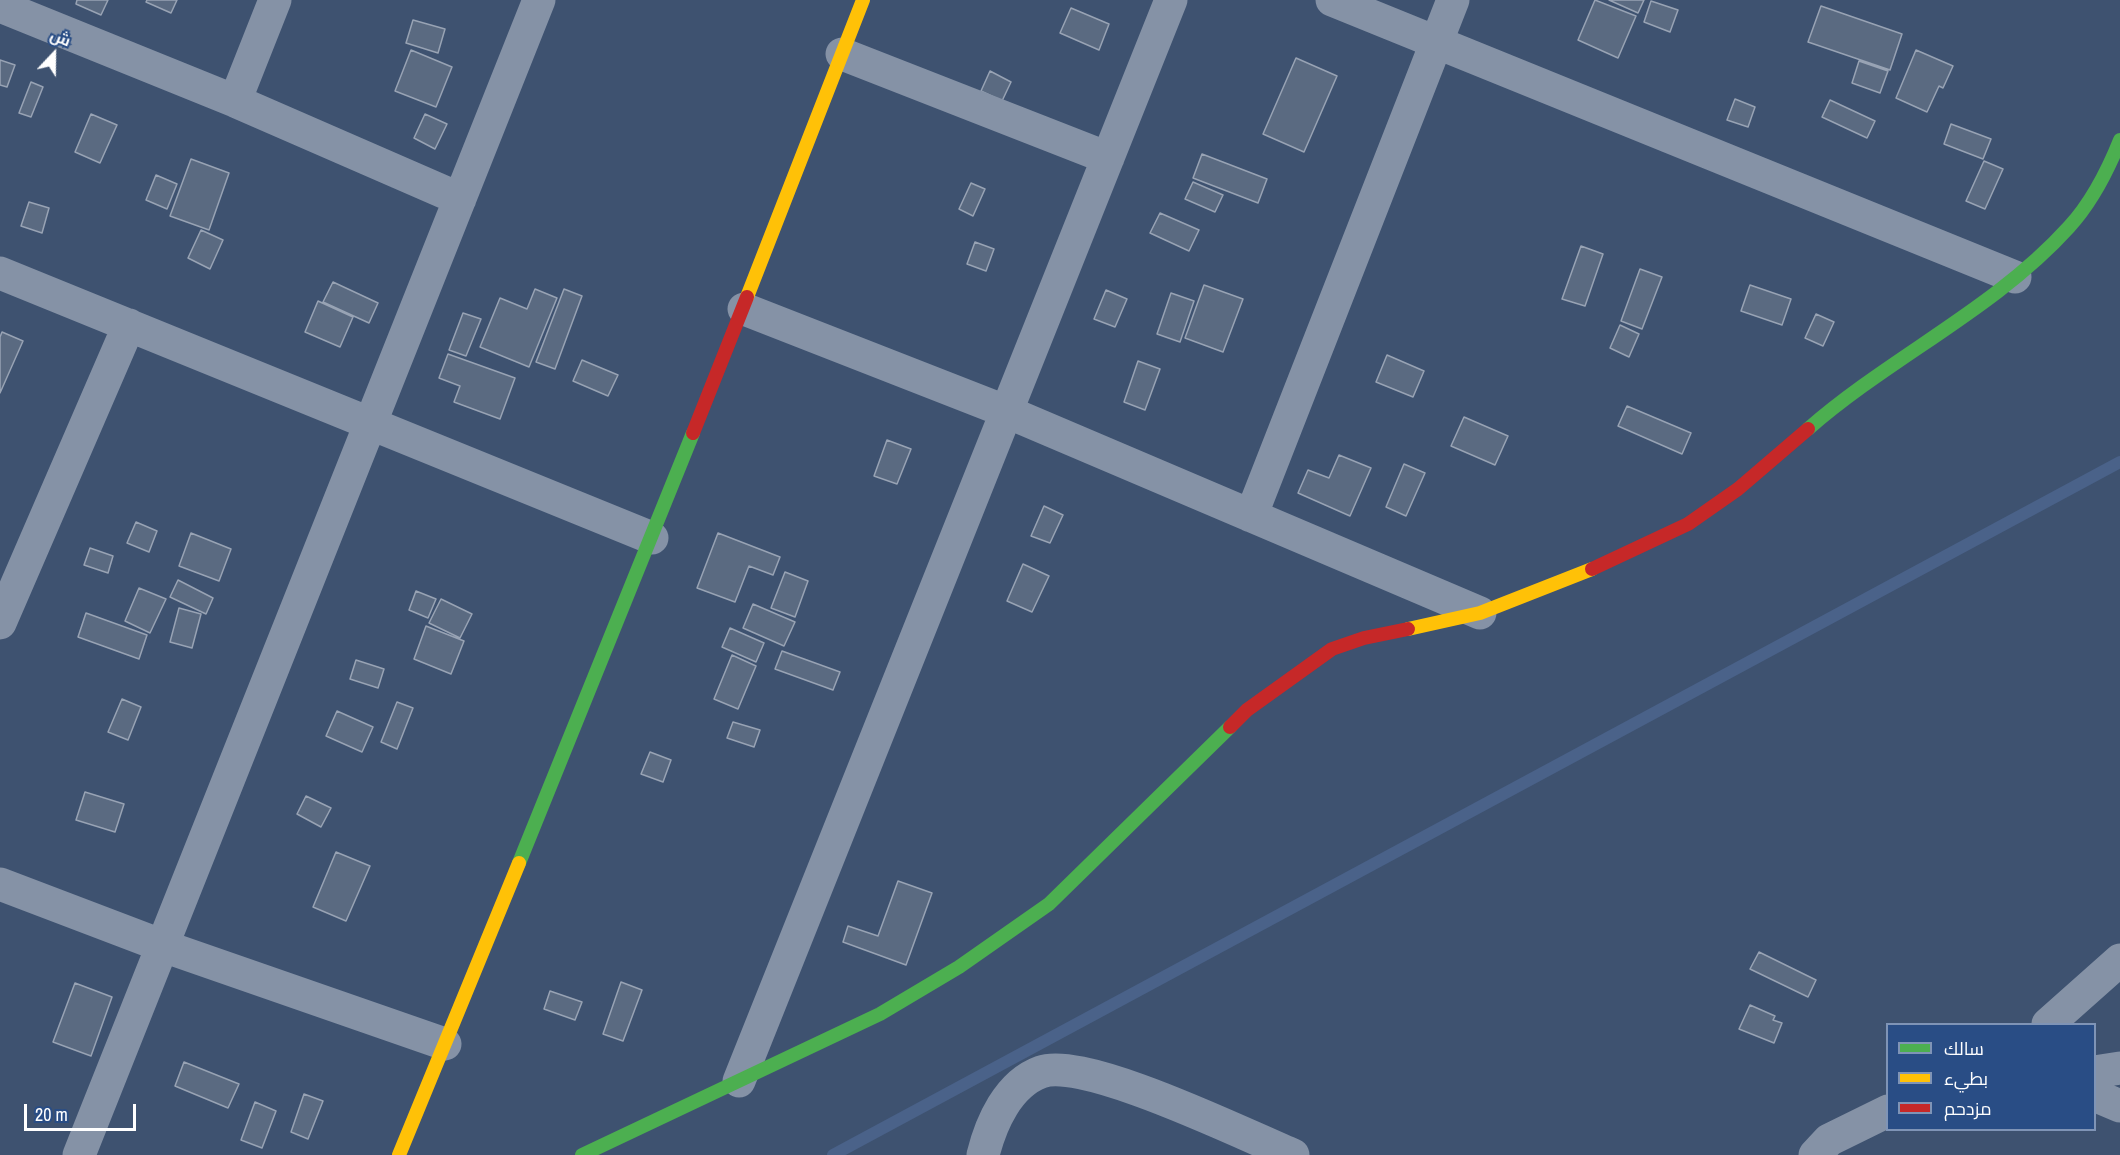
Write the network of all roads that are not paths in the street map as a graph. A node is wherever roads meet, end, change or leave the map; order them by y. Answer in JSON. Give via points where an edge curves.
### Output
{"nodes":[{"id":1,"x":275,"y":0,"type":"edge"},
{"id":2,"x":539,"y":0,"type":"edge"},
{"id":3,"x":863,"y":0,"type":"edge"},
{"id":4,"x":1172,"y":0,"type":"edge"},
{"id":5,"x":1332,"y":0,"type":"edge"},
{"id":6,"x":1453,"y":0,"type":"edge"},
{"id":7,"x":0,"y":6,"type":"edge"},
{"id":8,"x":1437,"y":41,"type":"junction"},
{"id":9,"x":842,"y":54,"type":"junction"},
{"id":10,"x":235,"y":101,"type":"junction"},
{"id":11,"x":2120,"y":140,"type":"edge"},
{"id":12,"x":1108,"y":158,"type":"junction"},
{"id":13,"x":460,"y":199,"type":"junction"},
{"id":14,"x":0,"y":273,"type":"edge"},
{"id":15,"x":2015,"y":277,"type":"junction"},
{"id":16,"x":744,"y":309,"type":"junction"},
{"id":17,"x":129,"y":325,"type":"junction"},
{"id":18,"x":1005,"y":411,"type":"junction"},
{"id":19,"x":371,"y":423,"type":"junction"},
{"id":20,"x":1251,"y":516,"type":"junction"},
{"id":21,"x":652,"y":538,"type":"junction"},
{"id":22,"x":1480,"y":613,"type":"junction"},
{"id":23,"x":1,"y":617,"type":"edge"},
{"id":24,"x":0,"y":884,"type":"edge"},
{"id":25,"x":163,"y":946,"type":"junction"},
{"id":26,"x":2120,"y":960,"type":"edge"},
{"id":27,"x":2049,"y":1023,"type":"edge"},
{"id":28,"x":445,"y":1044,"type":"junction"},
{"id":29,"x":2120,"y":1068,"type":"edge"},
{"id":30,"x":2096,"y":1072,"type":"edge"},
{"id":31,"x":739,"y":1081,"type":"junction"},
{"id":32,"x":2096,"y":1096,"type":"edge"},
{"id":33,"x":2120,"y":1106,"type":"edge"},
{"id":34,"x":1886,"y":1112,"type":"edge"},
{"id":35,"x":80,"y":1155,"type":"edge"},
{"id":36,"x":399,"y":1155,"type":"edge"},
{"id":37,"x":582,"y":1155,"type":"edge"},
{"id":38,"x":983,"y":1155,"type":"edge"},
{"id":39,"x":1293,"y":1155,"type":"edge"},
{"id":40,"x":1815,"y":1155,"type":"edge"}],
"edges":[{"from":1,"to":10,"type":"street"},
{"from":2,"to":13,"type":"street"},
{"from":3,"to":9,"type":"street"},
{"from":4,"to":12,"type":"street"},
{"from":5,"to":8,"type":"street"},
{"from":6,"to":8,"type":"street"},
{"from":7,"to":10,"type":"street"},
{"from":8,"to":15,"type":"street"},
{"from":8,"to":20,"type":"street"},
{"from":9,"to":12,"type":"street"},
{"from":9,"to":16,"type":"street"},
{"from":10,"to":13,"type":"street"},
{"from":11,"to":15,"type":"street","via":[[2108,169],[2070,226]]},
{"from":12,"to":18,"type":"street"},
{"from":13,"to":19,"type":"street"},
{"from":14,"to":17,"type":"street"},
{"from":15,"to":22,"type":"street","via":[[1822,416],[1738,489],[1688,524],[1578,576]]},
{"from":16,"to":18,"type":"street"},
{"from":16,"to":21,"type":"street"},
{"from":17,"to":19,"type":"street"},
{"from":17,"to":23,"type":"street"},
{"from":18,"to":20,"type":"street"},
{"from":18,"to":31,"type":"street"},
{"from":19,"to":21,"type":"street"},
{"from":19,"to":25,"type":"street"},
{"from":20,"to":22,"type":"street"},
{"from":21,"to":28,"type":"street"},
{"from":22,"to":31,"type":"street","via":[[1364,638],[1332,649],[1247,710],[1049,904],[959,967],[880,1014]]},
{"from":24,"to":25,"type":"street"},
{"from":25,"to":28,"type":"street"},
{"from":25,"to":35,"type":"street"},
{"from":26,"to":27,"type":"street"},
{"from":28,"to":36,"type":"street"},
{"from":29,"to":30,"type":"street"},
{"from":31,"to":37,"type":"street"},
{"from":32,"to":33,"type":"street"},
{"from":34,"to":40,"type":"street","via":[[1829,1140]]},
{"from":38,"to":39,"type":"street","via":[[1000,1111],[1017,1085],[1042,1071],[1082,1071],[1125,1085]]}]}
